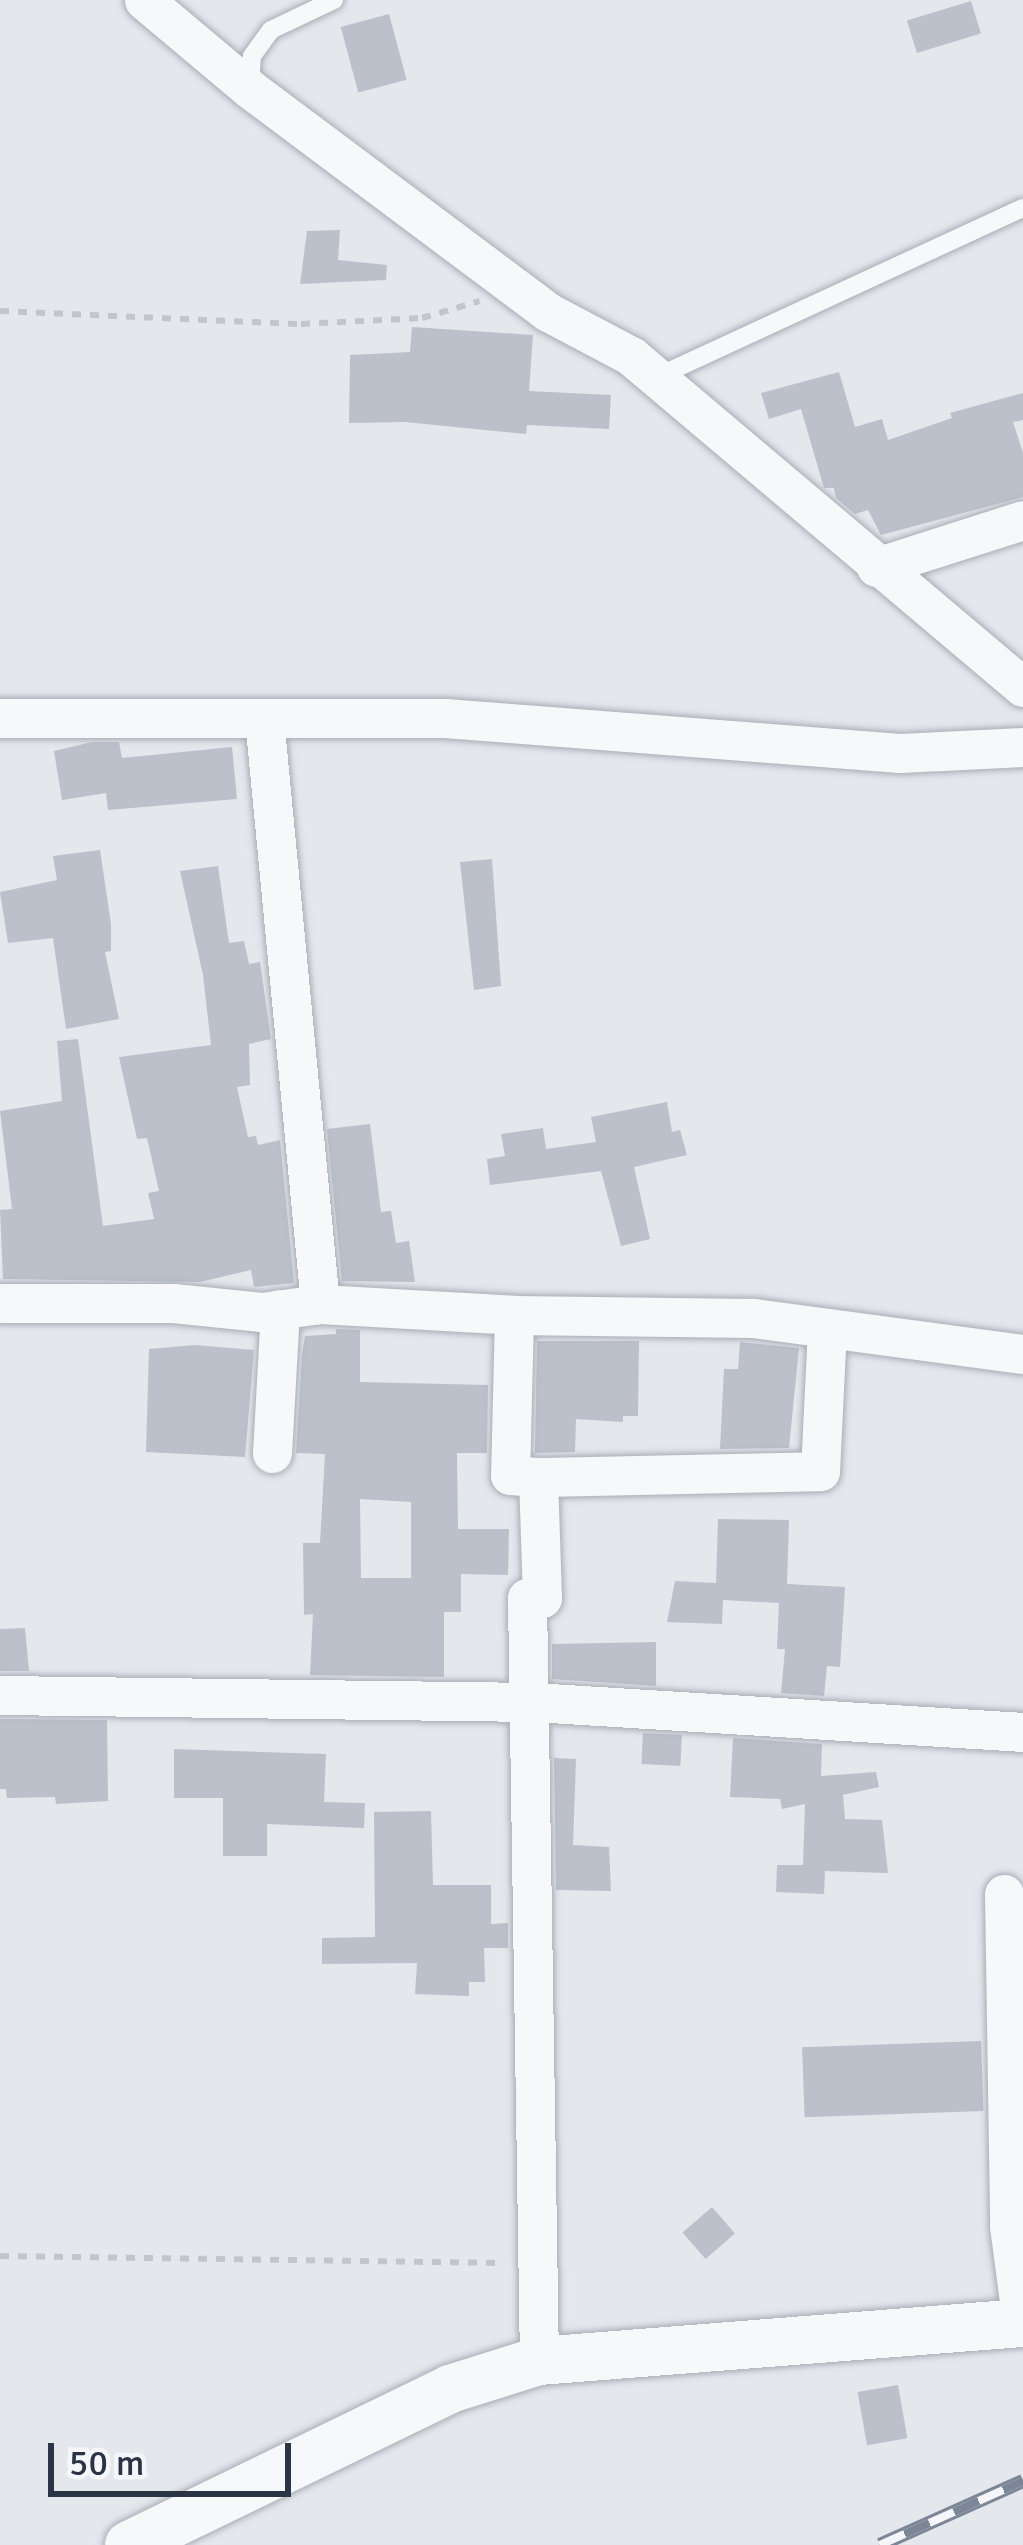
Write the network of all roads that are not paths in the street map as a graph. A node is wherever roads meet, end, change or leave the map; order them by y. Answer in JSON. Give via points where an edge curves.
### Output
{"nodes":[{"id":1,"x":144,"y":0,"type":"edge"},
{"id":2,"x":334,"y":0,"type":"edge"},
{"id":3,"x":250,"y":89,"type":"junction"},
{"id":4,"x":1023,"y":208,"type":"edge"},
{"id":5,"x":657,"y":377,"type":"junction"},
{"id":6,"x":1023,"y":520,"type":"edge"},
{"id":7,"x":876,"y":567,"type":"junction"},
{"id":8,"x":1023,"y":687,"type":"edge"},
{"id":9,"x":0,"y":718,"type":"edge"},
{"id":10,"x":264,"y":718,"type":"junction"},
{"id":11,"x":1023,"y":748,"type":"edge"},
{"id":12,"x":0,"y":1304,"type":"edge"},
{"id":13,"x":320,"y":1304,"type":"junction"},
{"id":14,"x":280,"y":1309,"type":"junction"},
{"id":15,"x":514,"y":1315,"type":"junction"},
{"id":16,"x":827,"y":1328,"type":"junction"},
{"id":17,"x":1023,"y":1354,"type":"edge"},
{"id":18,"x":272,"y":1454,"type":"dead end"},
{"id":19,"x":538,"y":1478,"type":"junction"},
{"id":20,"x":0,"y":1695,"type":"edge"},
{"id":21,"x":533,"y":1702,"type":"junction"},
{"id":22,"x":1023,"y":1732,"type":"edge"},
{"id":23,"x":1004,"y":1894,"type":"dead end"},
{"id":24,"x":1023,"y":2323,"type":"edge"},
{"id":25,"x":539,"y":2361,"type":"junction"},
{"id":26,"x":129,"y":2545,"type":"edge"}],
"edges":[{"from":1,"to":3,"type":"street"},
{"from":2,"to":3,"type":"lane","via":[[271,30],[252,56]]},
{"from":3,"to":5,"type":"street","via":[[520,290]]},
{"from":4,"to":5,"type":"lane"},
{"from":5,"to":7,"type":"street"},
{"from":6,"to":7,"type":"street"},
{"from":7,"to":8,"type":"street"},
{"from":9,"to":10,"type":"street"},
{"from":10,"to":11,"type":"street","via":[[530,721],[900,753]]},
{"from":10,"to":13,"type":"street"},
{"from":12,"to":14,"type":"street"},
{"from":13,"to":14,"type":"street"},
{"from":13,"to":15,"type":"street"},
{"from":14,"to":18,"type":"street"},
{"from":15,"to":16,"type":"street","via":[[753,1318]]},
{"from":15,"to":19,"type":"street","via":[[510,1475]]},
{"from":16,"to":17,"type":"street"},
{"from":16,"to":19,"type":"street","via":[[820,1472]]},
{"from":19,"to":21,"type":"street","via":[[542,1598],[527,1598]]},
{"from":20,"to":21,"type":"street"},
{"from":21,"to":22,"type":"street"},
{"from":21,"to":25,"type":"street"},
{"from":23,"to":24,"type":"street","via":[[1010,2226]]},
{"from":24,"to":25,"type":"street"},
{"from":25,"to":26,"type":"street","via":[[450,2389]]}]}
